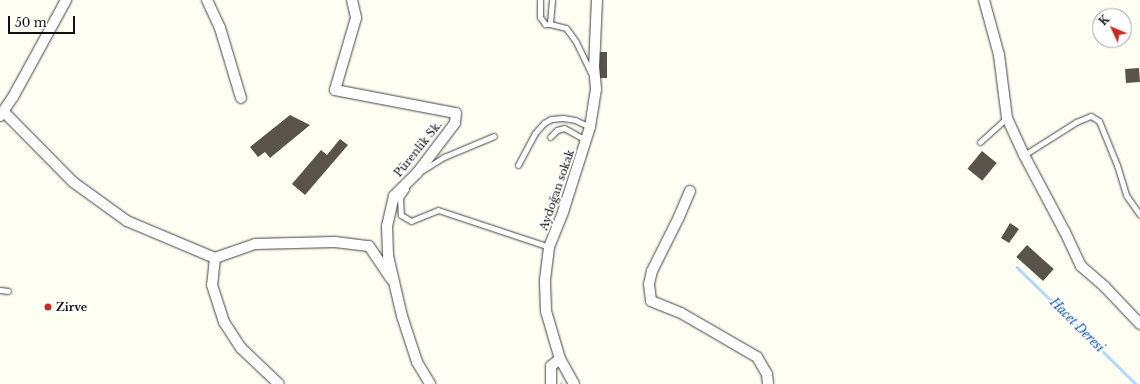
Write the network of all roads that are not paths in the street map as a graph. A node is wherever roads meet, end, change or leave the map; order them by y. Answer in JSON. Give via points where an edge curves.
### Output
{"nodes":[{"id":1,"x":66,"y":0,"type":"edge"},
{"id":2,"x":207,"y":0,"type":"edge"},
{"id":3,"x":352,"y":0,"type":"edge"},
{"id":4,"x":540,"y":0,"type":"edge"},
{"id":5,"x":552,"y":0,"type":"edge"},
{"id":6,"x":597,"y":0,"type":"edge"},
{"id":7,"x":984,"y":0,"type":"edge"},
{"id":8,"x":550,"y":24,"type":"junction"},
{"id":9,"x":596,"y":89,"type":"junction"},
{"id":10,"x":241,"y":98,"type":"dead end"},
{"id":11,"x":2,"y":114,"type":"edge"},
{"id":12,"x":1007,"y":118,"type":"junction"},
{"id":13,"x":590,"y":127,"type":"junction"},
{"id":14,"x":494,"y":136,"type":"dead end"},
{"id":15,"x":550,"y":137,"type":"dead end"},
{"id":16,"x":586,"y":140,"type":"junction"},
{"id":17,"x":980,"y":142,"type":"dead end"},
{"id":18,"x":1024,"y":155,"type":"junction"},
{"id":19,"x":518,"y":165,"type":"dead end"},
{"id":20,"x":417,"y":173,"type":"junction"},
{"id":21,"x":690,"y":190,"type":"dead end"},
{"id":22,"x":1140,"y":215,"type":"edge"},
{"id":23,"x":550,"y":247,"type":"junction"},
{"id":24,"x":215,"y":258,"type":"junction"},
{"id":25,"x":394,"y":284,"type":"junction"},
{"id":26,"x":0,"y":290,"type":"edge"},
{"id":27,"x":8,"y":291,"type":"dead end"},
{"id":28,"x":1140,"y":324,"type":"edge"},
{"id":29,"x":560,"y":359,"type":"junction"},
{"id":30,"x":279,"y":384,"type":"edge"},
{"id":31,"x":430,"y":384,"type":"edge"},
{"id":32,"x":552,"y":384,"type":"edge"},
{"id":33,"x":574,"y":384,"type":"edge"},
{"id":34,"x":768,"y":384,"type":"edge"}],
"edges":[{"from":1,"to":11,"type":"street"},
{"from":2,"to":10,"type":"street","via":[[220,28]]},
{"from":3,"to":20,"type":"street","name":"Pürenlik Sk.","via":[[356,18],[335,90],[456,113],[455,123]]},
{"from":4,"to":8,"type":"lane","via":[[540,17],[544,24]]},
{"from":5,"to":8,"type":"lane"},
{"from":6,"to":9,"type":"street","name":"Aydoğan sokak","via":[[594,68]]},
{"from":7,"to":12,"type":"street","via":[[999,55]]},
{"from":8,"to":9,"type":"lane","via":[[566,28],[576,42],[589,66]]},
{"from":9,"to":13,"type":"street","name":"Aydoğan sokak"},
{"from":11,"to":24,"type":"street","via":[[73,182],[127,220]]},
{"from":12,"to":17,"type":"lane"},
{"from":12,"to":18,"type":"street"},
{"from":13,"to":16,"type":"street","name":"Aydoğan sokak"},
{"from":13,"to":19,"type":"lane","via":[[575,120],[551,119],[535,133]]},
{"from":14,"to":20,"type":"lane","via":[[444,157]]},
{"from":15,"to":16,"type":"lane","via":[[557,130],[564,128]]},
{"from":16,"to":23,"type":"street","name":"Aydoğan sokak"},
{"from":18,"to":22,"type":"lane","via":[[1076,122],[1091,116],[1099,121],[1126,195]]},
{"from":18,"to":28,"type":"street","via":[[1081,266]]},
{"from":20,"to":23,"type":"lane","via":[[400,198],[400,215],[410,221],[438,210]]},
{"from":20,"to":25,"type":"street","name":"Pürenlik Sk.","via":[[394,196],[387,226],[388,256]]},
{"from":21,"to":34,"type":"street","via":[[652,271],[650,301],[682,313],[757,357],[767,374]]},
{"from":23,"to":29,"type":"street","name":"Aydoğan sokak","via":[[545,280],[546,311]]},
{"from":24,"to":25,"type":"street","via":[[254,244],[335,242],[369,246]]},
{"from":24,"to":30,"type":"street","via":[[212,285],[224,322],[241,348]]},
{"from":25,"to":31,"type":"street","name":"Pürenlik Sk.","via":[[416,362]]},
{"from":26,"to":27,"type":"lane"},
{"from":29,"to":32,"type":"street","via":[[551,366]]},
{"from":29,"to":33,"type":"street","name":"Aydoğan sokak"}]}
